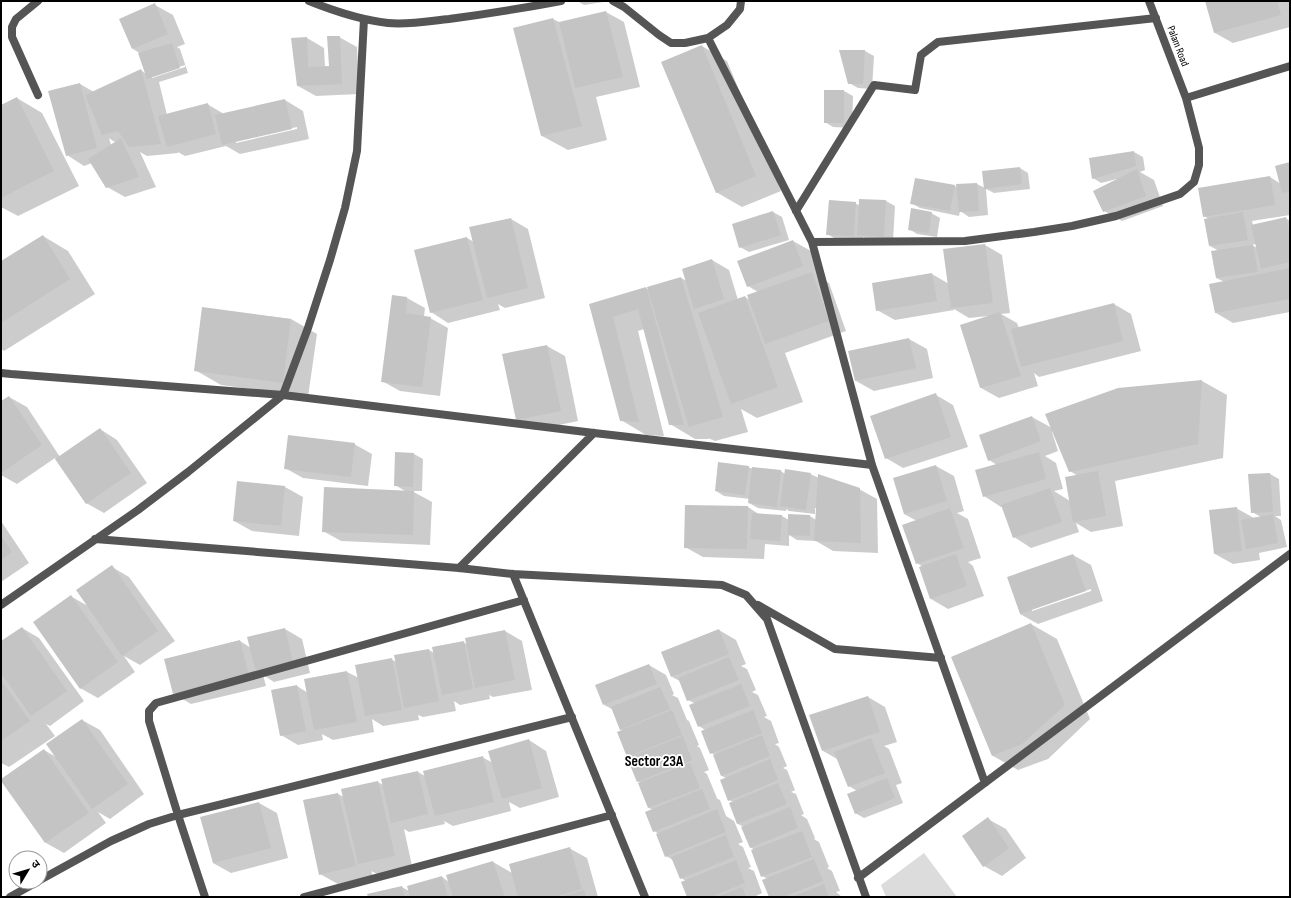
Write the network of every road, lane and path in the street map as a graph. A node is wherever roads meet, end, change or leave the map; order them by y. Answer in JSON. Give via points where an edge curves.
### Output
{"nodes":[{"id":1,"x":38,"y":1,"type":"edge"},
{"id":2,"x":309,"y":1,"type":"edge"},
{"id":3,"x":561,"y":1,"type":"edge"},
{"id":4,"x":613,"y":1,"type":"edge"},
{"id":5,"x":741,"y":1,"type":"edge"},
{"id":6,"x":1149,"y":1,"type":"edge"},
{"id":7,"x":1156,"y":18,"type":"junction"},
{"id":8,"x":364,"y":19,"type":"junction"},
{"id":9,"x":708,"y":38,"type":"junction"},
{"id":10,"x":1290,"y":66,"type":"edge"},
{"id":11,"x":38,"y":95,"type":"dead end"},
{"id":12,"x":1186,"y":98,"type":"junction"},
{"id":13,"x":796,"y":212,"type":"junction"},
{"id":14,"x":812,"y":242,"type":"junction"},
{"id":15,"x":1,"y":373,"type":"edge"},
{"id":16,"x":283,"y":395,"type":"junction"},
{"id":17,"x":594,"y":433,"type":"junction"},
{"id":18,"x":872,"y":465,"type":"junction"},
{"id":19,"x":95,"y":539,"type":"junction"},
{"id":20,"x":1290,"y":554,"type":"edge"},
{"id":21,"x":459,"y":568,"type":"junction"},
{"id":22,"x":513,"y":574,"type":"junction"},
{"id":23,"x":524,"y":600,"type":"junction"},
{"id":24,"x":752,"y":601,"type":"junction"},
{"id":25,"x":1,"y":605,"type":"edge"},
{"id":26,"x":941,"y":658,"type":"junction"},
{"id":27,"x":572,"y":717,"type":"junction"},
{"id":28,"x":985,"y":782,"type":"junction"},
{"id":29,"x":178,"y":815,"type":"junction"},
{"id":30,"x":612,"y":816,"type":"junction"},
{"id":31,"x":48,"y":876,"type":"edge"},
{"id":32,"x":858,"y":878,"type":"junction"},
{"id":33,"x":23,"y":890,"type":"edge"},
{"id":34,"x":10,"y":897,"type":"edge"},
{"id":35,"x":205,"y":897,"type":"edge"},
{"id":36,"x":304,"y":897,"type":"edge"},
{"id":37,"x":645,"y":897,"type":"edge"},
{"id":38,"x":866,"y":897,"type":"edge"}],
"edges":[{"from":1,"to":11,"type":"street","via":[[16,20],[12,27],[12,37]]},
{"from":2,"to":8,"type":"street"},
{"from":3,"to":8,"type":"street","via":[[503,12],[423,22],[389,23]]},
{"from":4,"to":9,"type":"street","via":[[671,43]]},
{"from":5,"to":9,"type":"street","via":[[740,9],[727,25]]},
{"from":6,"to":7,"type":"street","name":"Palam Road"},
{"from":7,"to":12,"type":"street","name":"Palam Road"},
{"from":7,"to":13,"type":"street","via":[[938,42],[921,55],[915,90],[874,85]]},
{"from":8,"to":16,"type":"street","via":[[357,151],[345,208],[308,328]]},
{"from":9,"to":13,"type":"street"},
{"from":10,"to":12,"type":"street"},
{"from":12,"to":14,"type":"street","name":"Palam Road","via":[[1199,148],[1199,166],[1194,182],[1180,194],[1116,216],[1072,226],[965,241]]},
{"from":13,"to":14,"type":"street"},
{"from":14,"to":18,"type":"street"},
{"from":15,"to":16,"type":"street"},
{"from":16,"to":17,"type":"street"},
{"from":16,"to":19,"type":"street","via":[[188,472]]},
{"from":17,"to":18,"type":"street"},
{"from":17,"to":21,"type":"street"},
{"from":18,"to":26,"type":"street"},
{"from":19,"to":21,"type":"street"},
{"from":19,"to":25,"type":"street"},
{"from":20,"to":28,"type":"street"},
{"from":21,"to":22,"type":"street"},
{"from":22,"to":23,"type":"street"},
{"from":22,"to":24,"type":"street","via":[[722,584],[746,594]]},
{"from":23,"to":27,"type":"street"},
{"from":23,"to":29,"type":"street","via":[[156,703],[149,711],[149,721]]},
{"from":24,"to":26,"type":"street","via":[[835,649]]},
{"from":24,"to":32,"type":"street","via":[[767,620]]},
{"from":26,"to":28,"type":"street"},
{"from":27,"to":29,"type":"street"},
{"from":27,"to":30,"type":"street"},
{"from":28,"to":32,"type":"street"},
{"from":29,"to":31,"type":"street","via":[[149,824],[111,841]]},
{"from":29,"to":35,"type":"street"},
{"from":30,"to":36,"type":"street"},
{"from":30,"to":37,"type":"street"},
{"from":32,"to":38,"type":"street"},
{"from":33,"to":34,"type":"street"}]}
